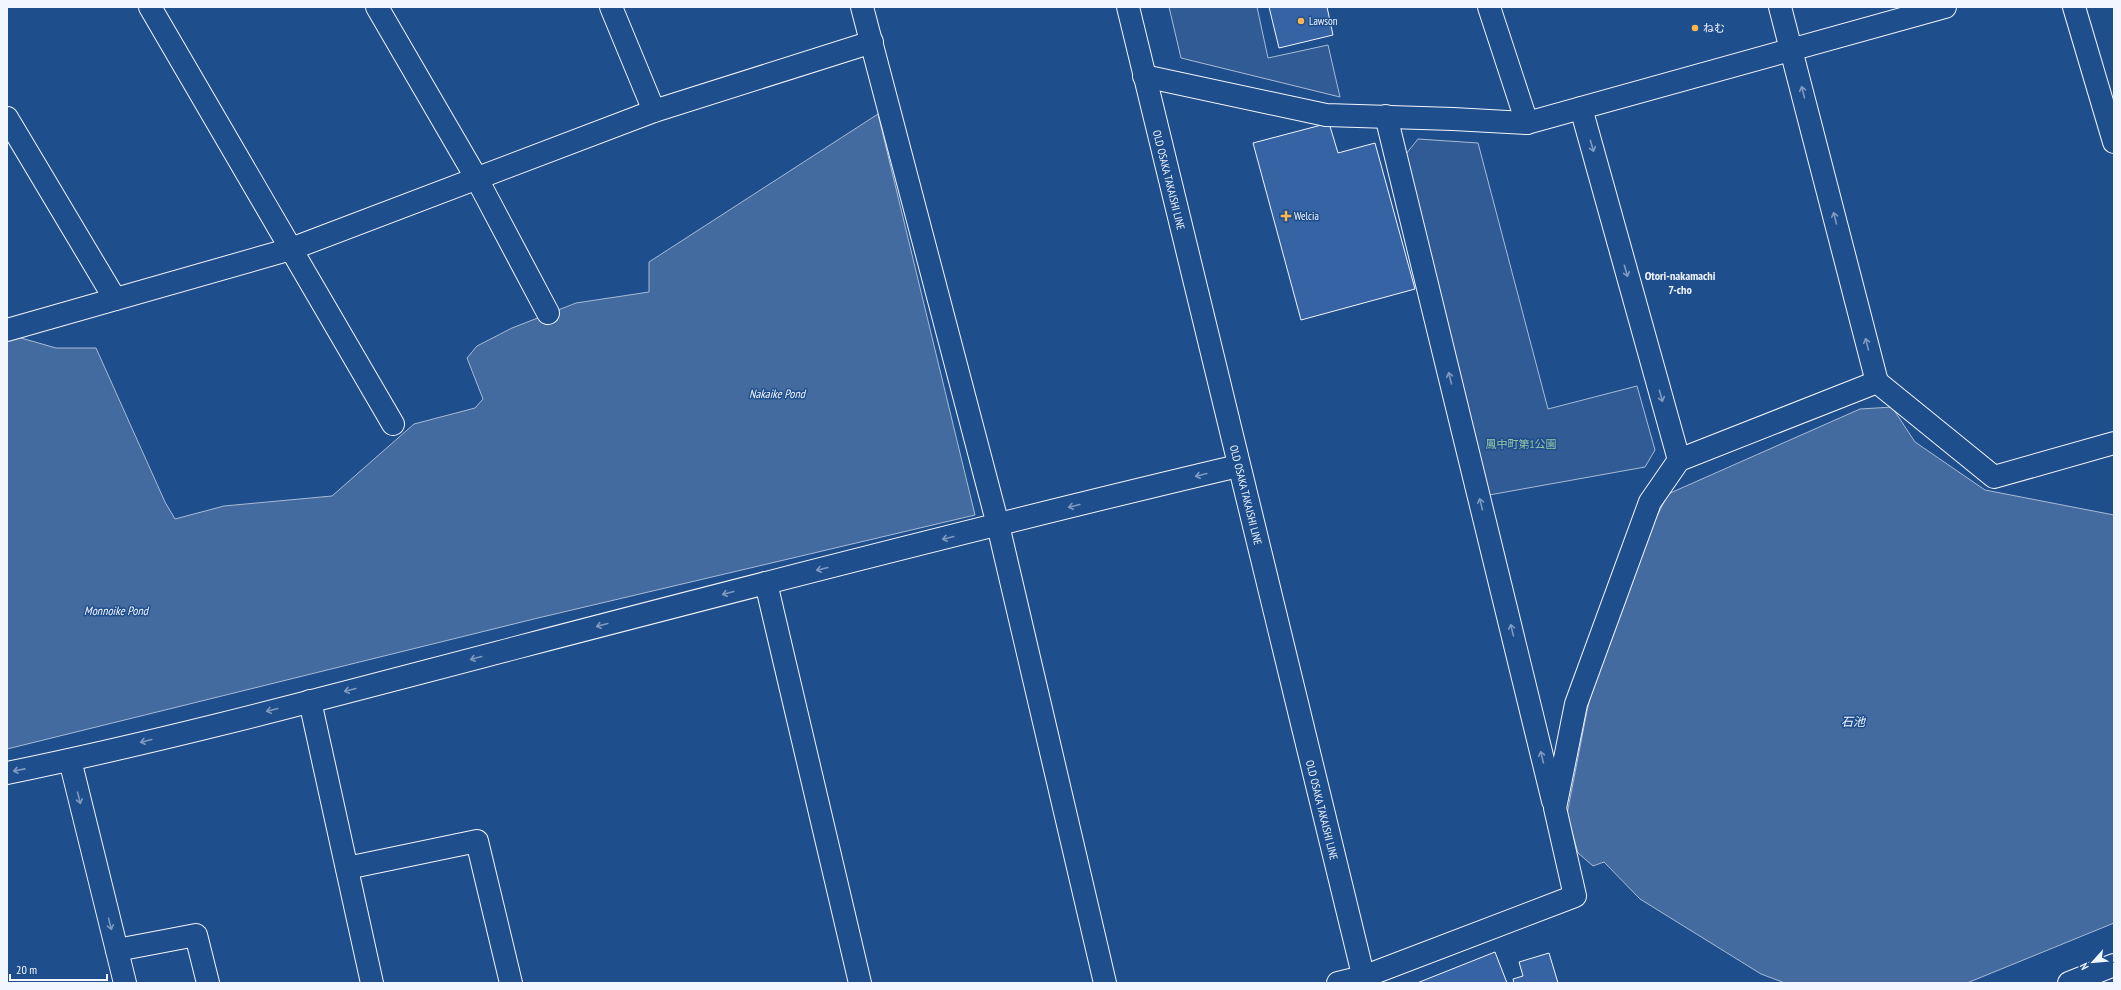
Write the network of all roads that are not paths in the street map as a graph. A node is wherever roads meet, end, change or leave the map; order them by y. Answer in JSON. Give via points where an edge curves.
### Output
{"nodes":[{"id":1,"x":150,"y":7,"type":"edge"},
{"id":2,"x":376,"y":7,"type":"edge"},
{"id":3,"x":611,"y":7,"type":"edge"},
{"id":4,"x":862,"y":7,"type":"edge"},
{"id":5,"x":1128,"y":7,"type":"edge"},
{"id":6,"x":1489,"y":7,"type":"edge"},
{"id":7,"x":1780,"y":7,"type":"edge"},
{"id":8,"x":1945,"y":7,"type":"edge"},
{"id":9,"x":2074,"y":7,"type":"edge"},
{"id":10,"x":872,"y":42,"type":"junction"},
{"id":11,"x":1792,"y":50,"type":"junction"},
{"id":12,"x":1144,"y":76,"type":"junction"},
{"id":13,"x":1581,"y":108,"type":"junction"},
{"id":14,"x":654,"y":111,"type":"junction"},
{"id":15,"x":1386,"y":116,"type":"junction"},
{"id":16,"x":7,"y":118,"type":"edge"},
{"id":17,"x":1527,"y":123,"type":"junction"},
{"id":18,"x":2112,"y":129,"type":"edge"},
{"id":19,"x":477,"y":179,"type":"junction"},
{"id":20,"x":291,"y":249,"type":"junction"},
{"id":21,"x":115,"y":299,"type":"junction"},
{"id":22,"x":548,"y":313,"type":"dead end"},
{"id":23,"x":7,"y":330,"type":"edge"},
{"id":24,"x":1877,"y":382,"type":"junction"},
{"id":25,"x":393,"y":424,"type":"dead end"},
{"id":26,"x":2114,"y":443,"type":"edge"},
{"id":27,"x":1679,"y":460,"type":"junction"},
{"id":28,"x":1238,"y":466,"type":"junction"},
{"id":29,"x":998,"y":525,"type":"junction"},
{"id":30,"x":766,"y":583,"type":"junction"},
{"id":31,"x":310,"y":701,"type":"junction"},
{"id":32,"x":70,"y":760,"type":"junction"},
{"id":33,"x":7,"y":772,"type":"edge"},
{"id":34,"x":1555,"y":808,"type":"junction"},
{"id":35,"x":347,"y":868,"type":"junction"},
{"id":36,"x":117,"y":950,"type":"junction"},
{"id":37,"x":2114,"y":965,"type":"edge"},
{"id":38,"x":1364,"y":980,"type":"edge"},
{"id":39,"x":125,"y":983,"type":"edge"},
{"id":40,"x":208,"y":983,"type":"edge"},
{"id":41,"x":372,"y":983,"type":"edge"},
{"id":42,"x":511,"y":983,"type":"edge"},
{"id":43,"x":860,"y":983,"type":"edge"},
{"id":44,"x":1105,"y":983,"type":"edge"},
{"id":45,"x":1338,"y":983,"type":"edge"},
{"id":46,"x":2069,"y":983,"type":"edge"}],
"edges":[{"from":1,"to":20,"type":"main road"},
{"from":2,"to":19,"type":"main road"},
{"from":3,"to":14,"type":"main road"},
{"from":4,"to":10,"type":"main road"},
{"from":5,"to":12,"type":"main road","name":"OLD OSAKA TAKAISHI LINE"},
{"from":6,"to":17,"type":"main road"},
{"from":7,"to":11,"type":"main road"},
{"from":8,"to":11,"type":"main road"},
{"from":9,"to":18,"type":"main road"},
{"from":10,"to":14,"type":"main road"},
{"from":10,"to":29,"type":"main road"},
{"from":11,"to":13,"type":"main road"},
{"from":24,"to":11,"type":"main road","one_way":true},
{"from":12,"to":15,"type":"main road","via":[[1326,115]]},
{"from":12,"to":28,"type":"main road","name":"OLD OSAKA TAKAISHI LINE"},
{"from":13,"to":17,"type":"main road"},
{"from":13,"to":27,"type":"main road","one_way":true},
{"from":14,"to":19,"type":"main road"},
{"from":15,"to":17,"type":"main road"},
{"from":34,"to":15,"type":"main road","one_way":true},
{"from":16,"to":21,"type":"main road"},
{"from":19,"to":20,"type":"main road"},
{"from":19,"to":22,"type":"main road"},
{"from":20,"to":21,"type":"main road"},
{"from":20,"to":25,"type":"main road"},
{"from":21,"to":23,"type":"main road"},
{"from":24,"to":26,"type":"main road","via":[[1994,477]]},
{"from":24,"to":27,"type":"main road"},
{"from":27,"to":34,"type":"main road","via":[[1650,502],[1576,704]]},
{"from":28,"to":29,"type":"main road","one_way":true},
{"from":28,"to":38,"type":"main road","name":"OLD OSAKA TAKAISHI LINE"},
{"from":29,"to":30,"type":"main road","one_way":true},
{"from":29,"to":44,"type":"main road"},
{"from":30,"to":31,"type":"main road","one_way":true},
{"from":30,"to":43,"type":"main road"},
{"from":31,"to":32,"type":"main road","one_way":true},
{"from":31,"to":35,"type":"main road"},
{"from":32,"to":33,"type":"main road","one_way":true},
{"from":32,"to":36,"type":"main road","one_way":true},
{"from":34,"to":38,"type":"main road","via":[[1575,896]]},
{"from":35,"to":41,"type":"main road"},
{"from":35,"to":42,"type":"main road","via":[[477,841]]},
{"from":36,"to":39,"type":"main road"},
{"from":36,"to":40,"type":"main road","via":[[196,935]]},
{"from":37,"to":46,"type":"main road"},
{"from":38,"to":45,"type":"main road"}]}
